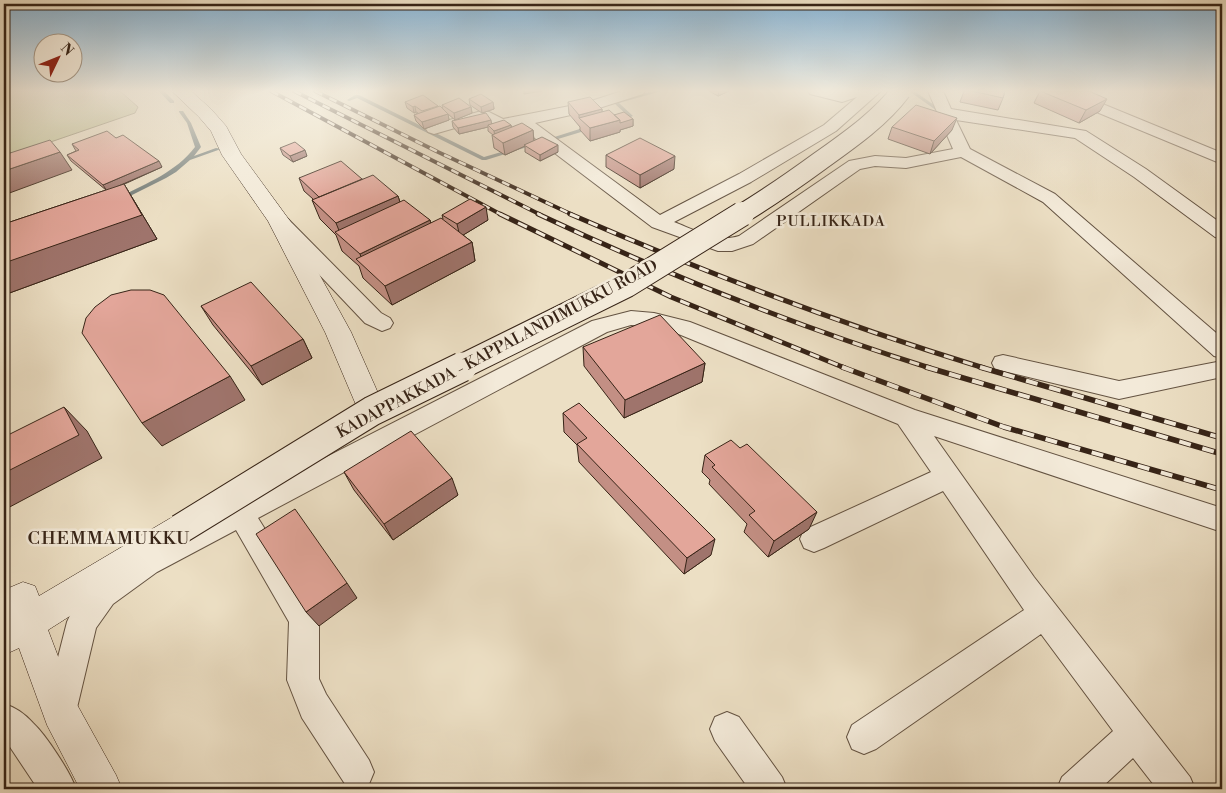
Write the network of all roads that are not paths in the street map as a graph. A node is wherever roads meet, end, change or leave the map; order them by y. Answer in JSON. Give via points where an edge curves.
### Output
{"nodes":[{"id":1,"x":217,"y":128,"type":"edge"},
{"id":2,"x":531,"y":128,"type":"edge"},
{"id":3,"x":830,"y":128,"type":"edge"},
{"id":4,"x":863,"y":128,"type":"edge"},
{"id":5,"x":952,"y":128,"type":"edge"},
{"id":6,"x":1041,"y":128,"type":"edge"},
{"id":7,"x":1147,"y":128,"type":"edge"},
{"id":8,"x":964,"y":152,"type":"junction"},
{"id":9,"x":1222,"y":159,"type":"edge"},
{"id":10,"x":279,"y":221,"type":"junction"},
{"id":11,"x":659,"y":223,"type":"junction"},
{"id":12,"x":1222,"y":233,"type":"edge"},
{"id":13,"x":382,"y":324,"type":"dead end"},
{"id":14,"x":1222,"y":350,"type":"edge"},
{"id":15,"x":1003,"y":363,"type":"dead end"},
{"id":16,"x":1222,"y":369,"type":"edge"},
{"id":17,"x":372,"y":411,"type":"junction"},
{"id":18,"x":907,"y":417,"type":"junction"},
{"id":19,"x":948,"y":476,"type":"junction"},
{"id":20,"x":242,"y":514,"type":"junction"},
{"id":21,"x":1222,"y":520,"type":"edge"},
{"id":22,"x":814,"y":539,"type":"dead end"},
{"id":23,"x":1044,"y":614,"type":"junction"},
{"id":24,"x":15,"y":617,"type":"edge"},
{"id":25,"x":60,"y":712,"type":"junction"},
{"id":26,"x":4,"y":720,"type":"edge"},
{"id":27,"x":727,"y":729,"type":"dead end"},
{"id":28,"x":1135,"y":734,"type":"junction"},
{"id":29,"x":864,"y":737,"type":"dead end"},
{"id":30,"x":357,"y":772,"type":"dead end"},
{"id":31,"x":59,"y":789,"type":"edge"},
{"id":32,"x":102,"y":789,"type":"edge"},
{"id":33,"x":770,"y":789,"type":"edge"},
{"id":34,"x":1074,"y":789,"type":"edge"},
{"id":35,"x":1178,"y":789,"type":"edge"}],
"edges":[{"from":1,"to":10,"type":"main road","via":[[232,155]]},
{"from":2,"to":11,"type":"street"},
{"from":3,"to":11,"type":"street"},
{"from":4,"to":17,"type":"main road","name":"KADAPPAKKADA - KAPPALANDIMUKKU ROAD","bridge":true,"via":[[779,190],[627,285]]},
{"from":5,"to":8,"type":"street"},
{"from":6,"to":12,"type":"street","via":[[1080,134]]},
{"from":7,"to":9,"type":"street"},
{"from":8,"to":11,"type":"street","via":[[906,163],[875,161],[855,165],[746,240],[732,245],[718,245]]},
{"from":8,"to":14,"type":"street","via":[[1049,198]]},
{"from":10,"to":13,"type":"street"},
{"from":10,"to":17,"type":"main road","via":[[338,332]]},
{"from":15,"to":16,"type":"street","via":[[1119,390]]},
{"from":17,"to":24,"type":"main road","name":"KADAPPAKKADA - KAPPALANDIMUKKU ROAD","bridge":true,"via":[[180,529]]},
{"from":18,"to":19,"type":"street"},
{"from":18,"to":20,"type":"street","via":[[682,327],[631,318],[600,326]]},
{"from":18,"to":21,"type":"street"},
{"from":19,"to":22,"type":"street"},
{"from":19,"to":23,"type":"street"},
{"from":20,"to":25,"type":"street","via":[[146,564],[104,594],[82,622]]},
{"from":20,"to":30,"type":"street","via":[[304,619],[303,680],[314,706]]},
{"from":23,"to":28,"type":"street"},
{"from":23,"to":29,"type":"street"},
{"from":24,"to":25,"type":"main road"},
{"from":25,"to":32,"type":"main road"},
{"from":26,"to":31,"type":"street","via":[[22,735]]},
{"from":27,"to":33,"type":"street"},
{"from":28,"to":34,"type":"street"},
{"from":28,"to":35,"type":"street"}]}
